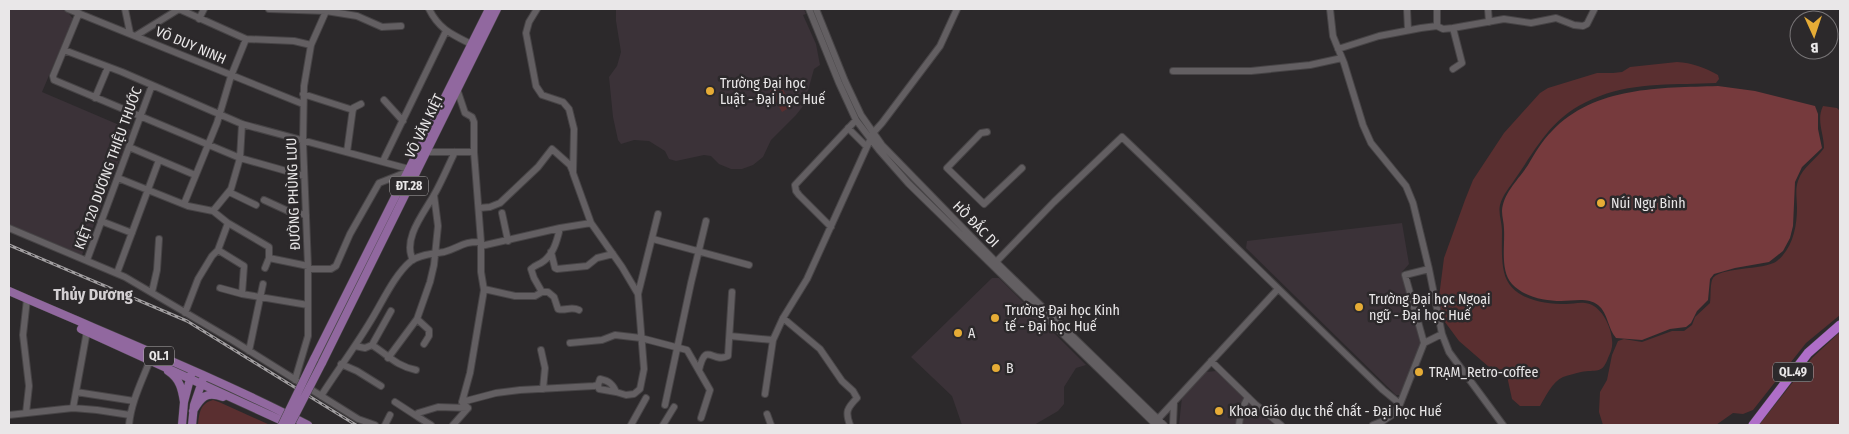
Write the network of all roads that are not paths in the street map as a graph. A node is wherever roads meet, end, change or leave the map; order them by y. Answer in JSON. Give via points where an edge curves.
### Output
{"nodes":[{"id":1,"x":68,"y":9,"type":"edge"},
{"id":2,"x":124,"y":9,"type":"edge"},
{"id":3,"x":179,"y":9,"type":"edge"},
{"id":4,"x":204,"y":9,"type":"edge"},
{"id":5,"x":269,"y":9,"type":"edge"},
{"id":6,"x":429,"y":9,"type":"edge"},
{"id":7,"x":489,"y":9,"type":"edge"},
{"id":8,"x":496,"y":9,"type":"edge"},
{"id":9,"x":537,"y":9,"type":"edge"},
{"id":10,"x":809,"y":9,"type":"edge"},
{"id":11,"x":816,"y":9,"type":"edge"},
{"id":12,"x":957,"y":9,"type":"edge"},
{"id":13,"x":1331,"y":9,"type":"edge"},
{"id":14,"x":1407,"y":9,"type":"edge"},
{"id":15,"x":1437,"y":9,"type":"edge"},
{"id":16,"x":1488,"y":9,"type":"edge"},
{"id":17,"x":1595,"y":9,"type":"edge"},
{"id":18,"x":326,"y":10,"type":"edge"},
{"id":19,"x":79,"y":14,"type":"junction"},
{"id":20,"x":199,"y":19,"type":"junction"},
{"id":21,"x":1488,"y":22,"type":"junction"},
{"id":22,"x":401,"y":26,"type":"dead end"},
{"id":23,"x":1437,"y":26,"type":"junction"},
{"id":24,"x":1453,"y":28,"type":"junction"},
{"id":25,"x":1408,"y":30,"type":"junction"},
{"id":26,"x":446,"y":31,"type":"junction"},
{"id":27,"x":133,"y":34,"type":"junction"},
{"id":28,"x":246,"y":40,"type":"junction"},
{"id":29,"x":470,"y":44,"type":"junction"},
{"id":30,"x":311,"y":45,"type":"junction"},
{"id":31,"x":1338,"y":49,"type":"junction"},
{"id":32,"x":64,"y":50,"type":"junction"},
{"id":33,"x":1342,"y":58,"type":"junction"},
{"id":34,"x":466,"y":62,"type":"junction"},
{"id":35,"x":108,"y":67,"type":"junction"},
{"id":36,"x":1453,"y":69,"type":"dead end"},
{"id":37,"x":1173,"y":71,"type":"dead end"},
{"id":38,"x":230,"y":76,"type":"junction"},
{"id":39,"x":152,"y":84,"type":"junction"},
{"id":40,"x":457,"y":89,"type":"junction"},
{"id":41,"x":303,"y":94,"type":"junction"},
{"id":42,"x":95,"y":98,"type":"junction"},
{"id":43,"x":384,"y":100,"type":"dead end"},
{"id":44,"x":303,"y":104,"type":"junction"},
{"id":45,"x":361,"y":104,"type":"dead end"},
{"id":46,"x":352,"y":110,"type":"junction"},
{"id":47,"x":219,"y":114,"type":"junction"},
{"id":48,"x":141,"y":116,"type":"junction"},
{"id":49,"x":856,"y":120,"type":"junction"},
{"id":50,"x":403,"y":121,"type":"junction"},
{"id":51,"x":242,"y":124,"type":"junction"},
{"id":52,"x":848,"y":128,"type":"junction"},
{"id":53,"x":873,"y":132,"type":"junction"},
{"id":54,"x":987,"y":132,"type":"dead end"},
{"id":55,"x":303,"y":142,"type":"junction"},
{"id":56,"x":868,"y":143,"type":"junction"},
{"id":57,"x":208,"y":144,"type":"junction"},
{"id":58,"x":130,"y":147,"type":"junction"},
{"id":59,"x":422,"y":150,"type":"junction"},
{"id":60,"x":346,"y":152,"type":"junction"},
{"id":61,"x":455,"y":152,"type":"junction"},
{"id":62,"x":474,"y":152,"type":"junction"},
{"id":63,"x":240,"y":158,"type":"junction"},
{"id":64,"x":160,"y":160,"type":"junction"},
{"id":65,"x":383,"y":161,"type":"junction"},
{"id":66,"x":1022,"y":168,"type":"dead end"},
{"id":67,"x":411,"y":170,"type":"junction"},
{"id":68,"x":573,"y":173,"type":"junction"},
{"id":69,"x":195,"y":175,"type":"junction"},
{"id":70,"x":304,"y":176,"type":"junction"},
{"id":71,"x":118,"y":178,"type":"junction"},
{"id":72,"x":147,"y":191,"type":"junction"},
{"id":73,"x":228,"y":192,"type":"junction"},
{"id":74,"x":434,"y":195,"type":"junction"},
{"id":75,"x":264,"y":200,"type":"dead end"},
{"id":76,"x":184,"y":204,"type":"junction"},
{"id":77,"x":256,"y":206,"type":"dead end"},
{"id":78,"x":479,"y":208,"type":"junction"},
{"id":79,"x":213,"y":211,"type":"junction"},
{"id":80,"x":502,"y":214,"type":"dead end"},
{"id":81,"x":658,"y":214,"type":"dead end"},
{"id":82,"x":306,"y":215,"type":"junction"},
{"id":83,"x":101,"y":221,"type":"junction"},
{"id":84,"x":706,"y":221,"type":"dead end"},
{"id":85,"x":228,"y":223,"type":"junction"},
{"id":86,"x":591,"y":223,"type":"junction"},
{"id":87,"x":831,"y":226,"type":"junction"},
{"id":88,"x":9,"y":228,"type":"edge"},
{"id":89,"x":560,"y":228,"type":"junction"},
{"id":90,"x":132,"y":233,"type":"junction"},
{"id":91,"x":159,"y":239,"type":"dead end"},
{"id":92,"x":653,"y":239,"type":"junction"},
{"id":93,"x":508,"y":241,"type":"junction"},
{"id":94,"x":481,"y":244,"type":"junction"},
{"id":95,"x":218,"y":250,"type":"junction"},
{"id":96,"x":698,"y":251,"type":"junction"},
{"id":97,"x":551,"y":252,"type":"junction"},
{"id":98,"x":434,"y":253,"type":"junction"},
{"id":99,"x":613,"y":254,"type":"junction"},
{"id":100,"x":269,"y":258,"type":"junction"},
{"id":101,"x":87,"y":260,"type":"junction"},
{"id":102,"x":413,"y":260,"type":"junction"},
{"id":103,"x":996,"y":262,"type":"junction"},
{"id":104,"x":749,"y":265,"type":"dead end"},
{"id":105,"x":265,"y":268,"type":"dead end"},
{"id":106,"x":308,"y":268,"type":"junction"},
{"id":107,"x":1429,"y":269,"type":"junction"},
{"id":108,"x":117,"y":273,"type":"junction"},
{"id":109,"x":263,"y":284,"type":"dead end"},
{"id":110,"x":220,"y":288,"type":"dead end"},
{"id":111,"x":484,"y":289,"type":"junction"},
{"id":112,"x":1278,"y":289,"type":"junction"},
{"id":113,"x":9,"y":290,"type":"edge"},
{"id":114,"x":152,"y":292,"type":"junction"},
{"id":115,"x":542,"y":292,"type":"junction"},
{"id":116,"x":732,"y":292,"type":"dead end"},
{"id":117,"x":242,"y":294,"type":"junction"},
{"id":118,"x":638,"y":294,"type":"junction"},
{"id":119,"x":9,"y":296,"type":"edge"},
{"id":120,"x":260,"y":298,"type":"junction"},
{"id":121,"x":27,"y":301,"type":"junction"},
{"id":122,"x":308,"y":305,"type":"junction"},
{"id":123,"x":579,"y":310,"type":"dead end"},
{"id":124,"x":391,"y":311,"type":"dead end"},
{"id":125,"x":185,"y":313,"type":"junction"},
{"id":126,"x":784,"y":318,"type":"junction"},
{"id":127,"x":417,"y":319,"type":"junction"},
{"id":128,"x":1840,"y":325,"type":"edge"},
{"id":129,"x":88,"y":328,"type":"junction"},
{"id":130,"x":1442,"y":334,"type":"junction"},
{"id":131,"x":730,"y":336,"type":"junction"},
{"id":132,"x":641,"y":338,"type":"junction"},
{"id":133,"x":773,"y":340,"type":"junction"},
{"id":134,"x":1424,"y":342,"type":"junction"},
{"id":135,"x":570,"y":343,"type":"dead end"},
{"id":136,"x":424,"y":344,"type":"dead end"},
{"id":137,"x":372,"y":345,"type":"junction"},
{"id":138,"x":355,"y":346,"type":"junction"},
{"id":139,"x":678,"y":346,"type":"junction"},
{"id":140,"x":541,"y":350,"type":"dead end"},
{"id":141,"x":249,"y":351,"type":"junction"},
{"id":142,"x":1086,"y":353,"type":"junction"},
{"id":143,"x":147,"y":358,"type":"junction"},
{"id":144,"x":388,"y":358,"type":"junction"},
{"id":145,"x":318,"y":361,"type":"junction"},
{"id":146,"x":1211,"y":361,"type":"junction"},
{"id":147,"x":341,"y":364,"type":"junction"},
{"id":148,"x":416,"y":370,"type":"dead end"},
{"id":149,"x":699,"y":370,"type":"junction"},
{"id":150,"x":192,"y":374,"type":"junction"},
{"id":151,"x":203,"y":380,"type":"junction"},
{"id":152,"x":295,"y":380,"type":"junction"},
{"id":153,"x":598,"y":385,"type":"junction"},
{"id":154,"x":381,"y":386,"type":"dead end"},
{"id":155,"x":543,"y":389,"type":"junction"},
{"id":156,"x":76,"y":392,"type":"junction"},
{"id":157,"x":616,"y":392,"type":"junction"},
{"id":158,"x":765,"y":394,"type":"dead end"},
{"id":159,"x":321,"y":396,"type":"junction"},
{"id":160,"x":1248,"y":397,"type":"junction"},
{"id":161,"x":646,"y":398,"type":"dead end"},
{"id":162,"x":134,"y":401,"type":"junction"},
{"id":163,"x":1174,"y":401,"type":"junction"},
{"id":164,"x":184,"y":402,"type":"junction"},
{"id":165,"x":395,"y":402,"type":"dead end"},
{"id":166,"x":462,"y":402,"type":"junction"},
{"id":167,"x":665,"y":404,"type":"dead end"},
{"id":168,"x":1400,"y":404,"type":"junction"},
{"id":169,"x":674,"y":407,"type":"dead end"},
{"id":170,"x":73,"y":408,"type":"junction"},
{"id":171,"x":468,"y":408,"type":"junction"},
{"id":172,"x":193,"y":411,"type":"junction"},
{"id":173,"x":263,"y":412,"type":"junction"},
{"id":174,"x":26,"y":413,"type":"junction"},
{"id":175,"x":767,"y":414,"type":"dead end"},
{"id":176,"x":9,"y":415,"type":"edge"},
{"id":177,"x":130,"y":415,"type":"junction"},
{"id":178,"x":390,"y":415,"type":"dead end"},
{"id":179,"x":418,"y":417,"type":"junction"},
{"id":180,"x":701,"y":418,"type":"dead end"},
{"id":181,"x":1157,"y":422,"type":"edge"},
{"id":182,"x":129,"y":425,"type":"edge"},
{"id":183,"x":182,"y":425,"type":"edge"},
{"id":184,"x":192,"y":425,"type":"edge"},
{"id":185,"x":282,"y":425,"type":"edge"},
{"id":186,"x":291,"y":425,"type":"edge"},
{"id":187,"x":308,"y":425,"type":"edge"},
{"id":188,"x":375,"y":425,"type":"edge"},
{"id":189,"x":384,"y":425,"type":"edge"},
{"id":190,"x":431,"y":425,"type":"edge"},
{"id":191,"x":453,"y":425,"type":"edge"},
{"id":192,"x":631,"y":425,"type":"edge"},
{"id":193,"x":663,"y":425,"type":"edge"},
{"id":194,"x":771,"y":425,"type":"edge"},
{"id":195,"x":850,"y":425,"type":"edge"},
{"id":196,"x":1164,"y":425,"type":"edge"},
{"id":197,"x":1173,"y":425,"type":"edge"},
{"id":198,"x":1239,"y":425,"type":"edge"},
{"id":199,"x":1281,"y":425,"type":"edge"},
{"id":200,"x":1373,"y":425,"type":"edge"},
{"id":201,"x":1503,"y":425,"type":"edge"},
{"id":202,"x":1753,"y":425,"type":"edge"}],
"edges":[{"from":1,"to":19,"type":"street","name":"VÕ DUY NINH"},
{"from":2,"to":27,"type":"street"},
{"from":3,"to":20,"type":"street"},
{"from":3,"to":27,"type":"street"},
{"from":4,"to":20,"type":"street"},
{"from":5,"to":18,"type":"street"},
{"from":6,"to":26,"type":"street"},
{"from":7,"to":29,"type":"main road","name":"VÕ VĂN KIỆT","number":"ĐT.28"},
{"from":8,"to":34,"type":"main road","name":"VÕ VĂN KIỆT","number":"ĐT.28"},
{"from":9,"to":68,"type":"street","via":[[526,33],[536,86],[542,94],[563,102],[569,109],[574,129]]},
{"from":10,"to":49,"type":"street","name":"HỒ ĐẮC DI"},
{"from":11,"to":53,"type":"street","name":"HỒ ĐẮC DI","via":[[844,81]]},
{"from":12,"to":53,"type":"street","via":[[940,46]]},
{"from":13,"to":31,"type":"street","via":[[1333,36]]},
{"from":14,"to":25,"type":"street"},
{"from":15,"to":23,"type":"street"},
{"from":16,"to":21,"type":"street"},
{"from":17,"to":21,"type":"street","via":[[1583,26],[1556,18],[1531,23],[1509,19]]},
{"from":18,"to":22,"type":"street","via":[[357,16],[382,27]]},
{"from":18,"to":30,"type":"street","name":"ĐƯỜNG PHÙNG LƯU"},
{"from":19,"to":27,"type":"street","name":"VÕ DUY NINH"},
{"from":19,"to":32,"type":"street"},
{"from":20,"to":28,"type":"street"},
{"from":21,"to":24,"type":"street"},
{"from":23,"to":24,"type":"street"},
{"from":23,"to":25,"type":"street"},
{"from":24,"to":36,"type":"street","via":[[1462,63]]},
{"from":25,"to":31,"type":"street"},
{"from":26,"to":29,"type":"street"},
{"from":26,"to":50,"type":"street"},
{"from":27,"to":38,"type":"street","name":"VÕ DUY NINH"},
{"from":28,"to":30,"type":"street","via":[[294,41]]},
{"from":28,"to":38,"type":"street"},
{"from":29,"to":34,"type":"main road","name":"VÕ VĂN KIỆT","number":"ĐT.28"},
{"from":30,"to":41,"type":"street","name":"ĐƯỜNG PHÙNG LƯU"},
{"from":31,"to":33,"type":"street"},
{"from":32,"to":35,"type":"street"},
{"from":32,"to":42,"type":"street","via":[[54,80]]},
{"from":33,"to":37,"type":"street","via":[[1251,71]]},
{"from":33,"to":107,"type":"street","via":[[1371,143],[1406,186]]},
{"from":34,"to":40,"type":"main road","name":"VÕ VĂN KIỆT","number":"ĐT.28"},
{"from":34,"to":59,"type":"main road","name":"VÕ VĂN KIỆT","number":"ĐT.28"},
{"from":35,"to":39,"type":"street"},
{"from":35,"to":42,"type":"street"},
{"from":38,"to":44,"type":"street","name":"VÕ DUY NINH"},
{"from":38,"to":47,"type":"street"},
{"from":39,"to":47,"type":"street"},
{"from":39,"to":48,"type":"street","name":"KIỆT 120 DƯƠNG THIỆU THƯỚC"},
{"from":40,"to":59,"type":"main road","name":"VÕ VĂN KIỆT","number":"ĐT.28"},
{"from":40,"to":62,"type":"street","via":[[465,113],[474,119]]},
{"from":41,"to":44,"type":"street","name":"ĐƯỜNG PHÙNG LƯU"},
{"from":41,"to":46,"type":"street"},
{"from":42,"to":48,"type":"street"},
{"from":43,"to":50,"type":"street"},
{"from":44,"to":55,"type":"street","name":"ĐƯỜNG PHÙNG LƯU"},
{"from":45,"to":46,"type":"street"},
{"from":46,"to":60,"type":"street"},
{"from":47,"to":51,"type":"street"},
{"from":47,"to":57,"type":"street"},
{"from":48,"to":57,"type":"street"},
{"from":48,"to":58,"type":"street","name":"KIỆT 120 DƯƠNG THIỆU THƯỚC"},
{"from":49,"to":52,"type":"street"},
{"from":49,"to":56,"type":"street","name":"HỒ ĐẮC DI"},
{"from":50,"to":65,"type":"street"},
{"from":51,"to":55,"type":"street"},
{"from":51,"to":63,"type":"street"},
{"from":52,"to":56,"type":"street"},
{"from":52,"to":87,"type":"street","via":[[795,185],[799,195]]},
{"from":53,"to":103,"type":"street","name":"HỒ ĐẮC DI","via":[[882,146]]},
{"from":54,"to":66,"type":"street","via":[[981,133],[947,168],[984,204]]},
{"from":55,"to":60,"type":"street"},
{"from":55,"to":70,"type":"street","name":"ĐƯỜNG PHÙNG LƯU"},
{"from":56,"to":87,"type":"street"},
{"from":56,"to":142,"type":"street","name":"HỒ ĐẮC DI"},
{"from":57,"to":63,"type":"street"},
{"from":57,"to":69,"type":"street"},
{"from":58,"to":64,"type":"street"},
{"from":58,"to":71,"type":"street","name":"KIỆT 120 DƯƠNG THIỆU THƯỚC"},
{"from":59,"to":61,"type":"street"},
{"from":59,"to":67,"type":"main road","name":"VÕ VĂN KIỆT","number":"ĐT.28"},
{"from":60,"to":65,"type":"street"},
{"from":61,"to":62,"type":"street"},
{"from":61,"to":74,"type":"street"},
{"from":62,"to":78,"type":"street"},
{"from":63,"to":70,"type":"street"},
{"from":63,"to":73,"type":"street"},
{"from":64,"to":69,"type":"street"},
{"from":64,"to":72,"type":"street"},
{"from":65,"to":67,"type":"street"},
{"from":67,"to":106,"type":"street","via":[[379,184],[336,266],[332,269]]},
{"from":67,"to":145,"type":"main road","name":"VÕ VĂN KIỆT","number":"ĐT.28"},
{"from":68,"to":78,"type":"street","via":[[570,165],[552,149],[500,203]]},
{"from":68,"to":86,"type":"street"},
{"from":69,"to":76,"type":"street"},
{"from":70,"to":82,"type":"street","name":"ĐƯỜNG PHÙNG LƯU"},
{"from":71,"to":72,"type":"street"},
{"from":71,"to":83,"type":"street","name":"KIỆT 120 DƯƠNG THIỆU THƯỚC"},
{"from":72,"to":76,"type":"street"},
{"from":72,"to":90,"type":"street"},
{"from":73,"to":77,"type":"street"},
{"from":73,"to":79,"type":"street"},
{"from":74,"to":98,"type":"street","via":[[438,226]]},
{"from":74,"to":102,"type":"street","via":[[411,239]]},
{"from":75,"to":82,"type":"street"},
{"from":76,"to":79,"type":"street"},
{"from":78,"to":94,"type":"street"},
{"from":79,"to":85,"type":"street"},
{"from":80,"to":93,"type":"street"},
{"from":81,"to":92,"type":"street"},
{"from":82,"to":106,"type":"street","name":"ĐƯỜNG PHÙNG LƯU"},
{"from":83,"to":90,"type":"street"},
{"from":83,"to":101,"type":"street","name":"KIỆT 120 DƯƠNG THIỆU THƯỚC"},
{"from":84,"to":96,"type":"street"},
{"from":85,"to":95,"type":"street"},
{"from":85,"to":100,"type":"street","via":[[269,247]]},
{"from":86,"to":89,"type":"street"},
{"from":86,"to":99,"type":"street"},
{"from":87,"to":126,"type":"street","via":[[807,279]]},
{"from":88,"to":101,"type":"street"},
{"from":89,"to":93,"type":"street"},
{"from":89,"to":97,"type":"street"},
{"from":90,"to":108,"type":"street"},
{"from":91,"to":114,"type":"street"},
{"from":92,"to":96,"type":"street"},
{"from":92,"to":118,"type":"street"},
{"from":93,"to":94,"type":"street"},
{"from":94,"to":98,"type":"street","via":[[464,243],[446,252]]},
{"from":94,"to":111,"type":"street"},
{"from":95,"to":117,"type":"street","via":[[244,266]]},
{"from":95,"to":125,"type":"street","via":[[198,279]]},
{"from":96,"to":104,"type":"street"},
{"from":96,"to":139,"type":"street"},
{"from":97,"to":99,"type":"street","via":[[557,269],[587,266],[597,258]]},
{"from":97,"to":115,"type":"street","via":[[546,260],[531,269]]},
{"from":98,"to":102,"type":"street"},
{"from":98,"to":127,"type":"street","via":[[430,282]]},
{"from":99,"to":118,"type":"street"},
{"from":100,"to":105,"type":"street"},
{"from":100,"to":106,"type":"street"},
{"from":101,"to":108,"type":"street"},
{"from":102,"to":138,"type":"street","via":[[389,291]]},
{"from":103,"to":112,"type":"street","via":[[1122,137]]},
{"from":103,"to":142,"type":"street","name":"HỒ ĐẮC DI"},
{"from":106,"to":122,"type":"street","name":"ĐƯỜNG PHÙNG LƯU"},
{"from":107,"to":130,"type":"street"},
{"from":107,"to":134,"type":"street","via":[[1405,275]]},
{"from":108,"to":114,"type":"street"},
{"from":109,"to":120,"type":"street"},
{"from":110,"to":117,"type":"street"},
{"from":111,"to":115,"type":"street","via":[[515,296],[535,296]]},
{"from":111,"to":166,"type":"street"},
{"from":112,"to":146,"type":"street"},
{"from":112,"to":168,"type":"street"},
{"from":113,"to":121,"type":"main road","number":"QL.1"},
{"from":114,"to":125,"type":"street"},
{"from":115,"to":123,"type":"street","via":[[550,293],[560,310]]},
{"from":116,"to":131,"type":"street"},
{"from":117,"to":120,"type":"street"},
{"from":118,"to":132,"type":"street"},
{"from":119,"to":121,"type":"main road","number":"QL.1"},
{"from":120,"to":122,"type":"street"},
{"from":120,"to":141,"type":"street"},
{"from":121,"to":129,"type":"main road","number":"QL.1"},
{"from":121,"to":174,"type":"street","via":[[23,335],[29,386]]},
{"from":122,"to":152,"type":"street","name":"ĐƯỜNG PHÙNG LƯU","via":[[308,336]]},
{"from":124,"to":137,"type":"street"},
{"from":125,"to":141,"type":"street"},
{"from":126,"to":133,"type":"street"},
{"from":126,"to":195,"type":"street","via":[[820,349],[853,391],[857,398],[846,414]]},
{"from":127,"to":136,"type":"street","via":[[429,330]]},
{"from":127,"to":144,"type":"street"},
{"from":128,"to":202,"type":"highway","number":"QL.49","via":[[1808,353]]},
{"from":129,"to":143,"type":"main road","number":"QL.1"},
{"from":129,"to":150,"type":"main road","number":"QL.1","via":[[122,339]]},
{"from":129,"to":156,"type":"street"},
{"from":130,"to":134,"type":"street"},
{"from":130,"to":201,"type":"street","via":[[1449,352]]},
{"from":131,"to":133,"type":"street"},
{"from":131,"to":149,"type":"street","via":[[728,356],[704,355]]},
{"from":132,"to":135,"type":"street","via":[[615,335],[602,340]]},
{"from":132,"to":139,"type":"street"},
{"from":132,"to":157,"type":"street","via":[[644,369],[640,389],[634,394]]},
{"from":133,"to":158,"type":"street"},
{"from":134,"to":168,"type":"street"},
{"from":137,"to":138,"type":"street","via":[[365,348]]},
{"from":137,"to":144,"type":"street"},
{"from":138,"to":147,"type":"street"},
{"from":139,"to":149,"type":"street","via":[[687,350]]},
{"from":139,"to":167,"type":"street"},
{"from":140,"to":155,"type":"street","via":[[545,368]]},
{"from":141,"to":152,"type":"street"},
{"from":142,"to":181,"type":"street","name":"HỒ ĐẮC DI"},
{"from":143,"to":150,"type":"main road","number":"QL.1"},
{"from":143,"to":162,"type":"street"},
{"from":143,"to":164,"type":"main road","via":[[177,379]]},
{"from":144,"to":148,"type":"street"},
{"from":145,"to":185,"type":"main road","number":"ĐT.28","bridge":true},
{"from":145,"to":186,"type":"main road","number":"ĐT.28","bridge":true},
{"from":146,"to":160,"type":"street"},
{"from":146,"to":163,"type":"street"},
{"from":147,"to":154,"type":"street"},
{"from":147,"to":159,"type":"street"},
{"from":149,"to":180,"type":"street","via":[[710,390]]},
{"from":150,"to":151,"type":"main road","number":"QL.1"},
{"from":150,"to":164,"type":"main road"},
{"from":151,"to":172,"type":"main road"},
{"from":151,"to":173,"type":"main road","number":"QL.1"},
{"from":151,"to":187,"type":"main road","number":"QL.1","via":[[267,404]]},
{"from":152,"to":159,"type":"street"},
{"from":153,"to":155,"type":"street"},
{"from":153,"to":157,"type":"street","via":[[599,389]]},
{"from":153,"to":157,"type":"street","via":[[600,379],[608,381]]},
{"from":155,"to":166,"type":"street","via":[[496,393]]},
{"from":156,"to":162,"type":"street"},
{"from":156,"to":170,"type":"street"},
{"from":159,"to":188,"type":"street","via":[[358,419]]},
{"from":160,"to":198,"type":"street"},
{"from":160,"to":199,"type":"street"},
{"from":161,"to":192,"type":"street"},
{"from":162,"to":177,"type":"street"},
{"from":163,"to":181,"type":"street"},
{"from":163,"to":197,"type":"street"},
{"from":164,"to":183,"type":"main road"},
{"from":165,"to":179,"type":"street"},
{"from":166,"to":171,"type":"street"},
{"from":168,"to":200,"type":"street","via":[[1392,415]]},
{"from":169,"to":193,"type":"street"},
{"from":170,"to":174,"type":"street"},
{"from":170,"to":177,"type":"street"},
{"from":171,"to":179,"type":"street","via":[[438,407],[420,411]]},
{"from":171,"to":191,"type":"street"},
{"from":172,"to":173,"type":"main road","via":[[200,400],[210,394]]},
{"from":172,"to":184,"type":"main road"},
{"from":173,"to":186,"type":"main road","number":"QL.1"},
{"from":174,"to":176,"type":"street"},
{"from":175,"to":194,"type":"street"},
{"from":177,"to":182,"type":"street"},
{"from":178,"to":189,"type":"street"},
{"from":179,"to":190,"type":"street"},
{"from":181,"to":196,"type":"street","name":"HỒ ĐẮC DI"}]}
